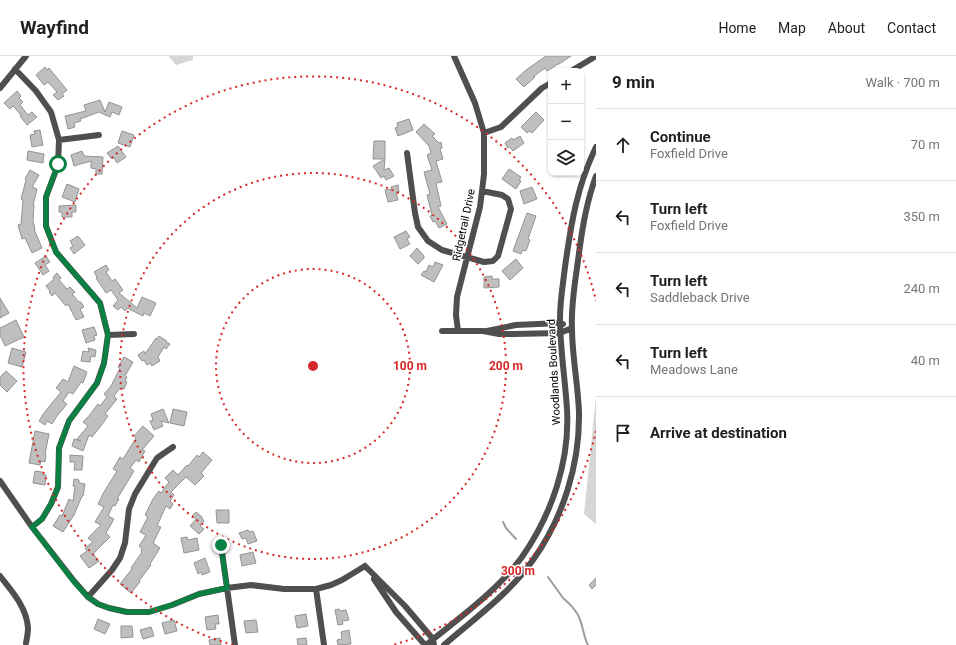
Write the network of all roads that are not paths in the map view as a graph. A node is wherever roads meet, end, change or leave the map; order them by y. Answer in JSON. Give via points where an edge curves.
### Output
{"nodes":[{"id":1,"x":26,"y":56,"type":"edge"},
{"id":2,"x":454,"y":56,"type":"edge"},
{"id":3,"x":595,"y":56,"type":"edge"},
{"id":4,"x":576,"y":68,"type":"edge"},
{"id":5,"x":15,"y":69,"type":"junction"},
{"id":6,"x":548,"y":85,"type":"edge"},
{"id":7,"x":0,"y":88,"type":"edge"},
{"id":8,"x":484,"y":133,"type":"junction"},
{"id":9,"x":99,"y":135,"type":"dead end"},
{"id":10,"x":59,"y":140,"type":"junction"},
{"id":11,"x":596,"y":147,"type":"edge"},
{"id":12,"x":407,"y":153,"type":"dead end"},
{"id":13,"x":596,"y":176,"type":"edge"},
{"id":14,"x":482,"y":191,"type":"junction"},
{"id":15,"x":468,"y":258,"type":"junction"},
{"id":16,"x":560,"y":323,"type":"junction"},
{"id":17,"x":572,"y":328,"type":"junction"},
{"id":18,"x":442,"y":331,"type":"dead end"},
{"id":19,"x":458,"y":331,"type":"junction"},
{"id":20,"x":483,"y":331,"type":"junction"},
{"id":21,"x":560,"y":333,"type":"junction"},
{"id":22,"x":108,"y":334,"type":"junction"},
{"id":23,"x":134,"y":334,"type":"dead end"},
{"id":24,"x":173,"y":447,"type":"dead end"},
{"id":25,"x":0,"y":481,"type":"edge"},
{"id":26,"x":32,"y":527,"type":"junction"},
{"id":27,"x":221,"y":545,"type":"dead end"},
{"id":28,"x":365,"y":566,"type":"junction"},
{"id":29,"x":0,"y":576,"type":"edge"},
{"id":30,"x":227,"y":588,"type":"junction"},
{"id":31,"x":316,"y":589,"type":"junction"},
{"id":32,"x":88,"y":597,"type":"junction"},
{"id":33,"x":434,"y":642,"type":"edge"},
{"id":34,"x":26,"y":643,"type":"dead end"},
{"id":35,"x":235,"y":645,"type":"edge"},
{"id":36,"x":324,"y":645,"type":"edge"},
{"id":37,"x":425,"y":645,"type":"edge"},
{"id":38,"x":444,"y":645,"type":"edge"}],
"edges":[{"from":1,"to":5,"type":"street"},
{"from":2,"to":8,"type":"street","name":"Ridgetrail Drive","via":[[475,103]]},
{"from":3,"to":4,"type":"street"},
{"from":5,"to":7,"type":"street"},
{"from":5,"to":10,"type":"street","via":[[51,112]]},
{"from":6,"to":8,"type":"street","via":[[501,127]]},
{"from":8,"to":14,"type":"street","name":"Ridgetrail Drive"},
{"from":9,"to":10,"type":"street"},
{"from":10,"to":22,"type":"street","via":[[58,164],[46,197],[46,226],[56,252],[100,303]]},
{"from":11,"to":16,"type":"street","name":"Woodlands Boulevard","via":[[576,199]]},
{"from":12,"to":15,"type":"street","via":[[418,227],[428,241],[442,250]]},
{"from":13,"to":17,"type":"street","name":"Woodlands Boulevard","via":[[587,204],[580,241]]},
{"from":14,"to":15,"type":"street","name":"Ridgetrail Drive"},
{"from":14,"to":15,"type":"street","via":[[502,195],[508,199],[511,209],[496,260],[484,262]]},
{"from":15,"to":19,"type":"street","name":"Ridgetrail Drive","via":[[457,297]]},
{"from":16,"to":17,"type":"street"},
{"from":16,"to":20,"type":"street","via":[[516,325]]},
{"from":16,"to":21,"type":"street","name":"Woodlands Boulevard"},
{"from":17,"to":21,"type":"street"},
{"from":17,"to":38,"type":"street","name":"Woodlands Boulevard","via":[[579,412],[577,445],[572,472],[557,519],[533,560],[517,580],[497,601]]},
{"from":18,"to":19,"type":"street"},
{"from":19,"to":20,"type":"street"},
{"from":20,"to":21,"type":"street","via":[[499,334]]},
{"from":21,"to":33,"type":"street","name":"Woodlands Boulevard","via":[[567,426],[564,455],[549,508],[536,534],[512,569]]},
{"from":22,"to":23,"type":"street"},
{"from":22,"to":26,"type":"street","via":[[104,364],[97,383],[69,421],[59,448],[58,487],[42,519]]},
{"from":24,"to":32,"type":"street","via":[[157,458],[135,494],[129,509],[125,543],[120,558]]},
{"from":25,"to":26,"type":"street"},
{"from":26,"to":32,"type":"street"},
{"from":27,"to":30,"type":"street"},
{"from":28,"to":31,"type":"street","via":[[342,580]]},
{"from":28,"to":33,"type":"street","via":[[405,606]]},
{"from":28,"to":37,"type":"street","via":[[396,612]]},
{"from":29,"to":34,"type":"street","via":[[14,593],[23,610],[28,630]]},
{"from":30,"to":31,"type":"street","via":[[251,585]]},
{"from":30,"to":32,"type":"street","via":[[199,594],[149,612],[127,612],[109,608]]},
{"from":30,"to":35,"type":"street"},
{"from":31,"to":36,"type":"street"},
{"from":33,"to":37,"type":"street","name":"Woodlands Boulevard"}]}
